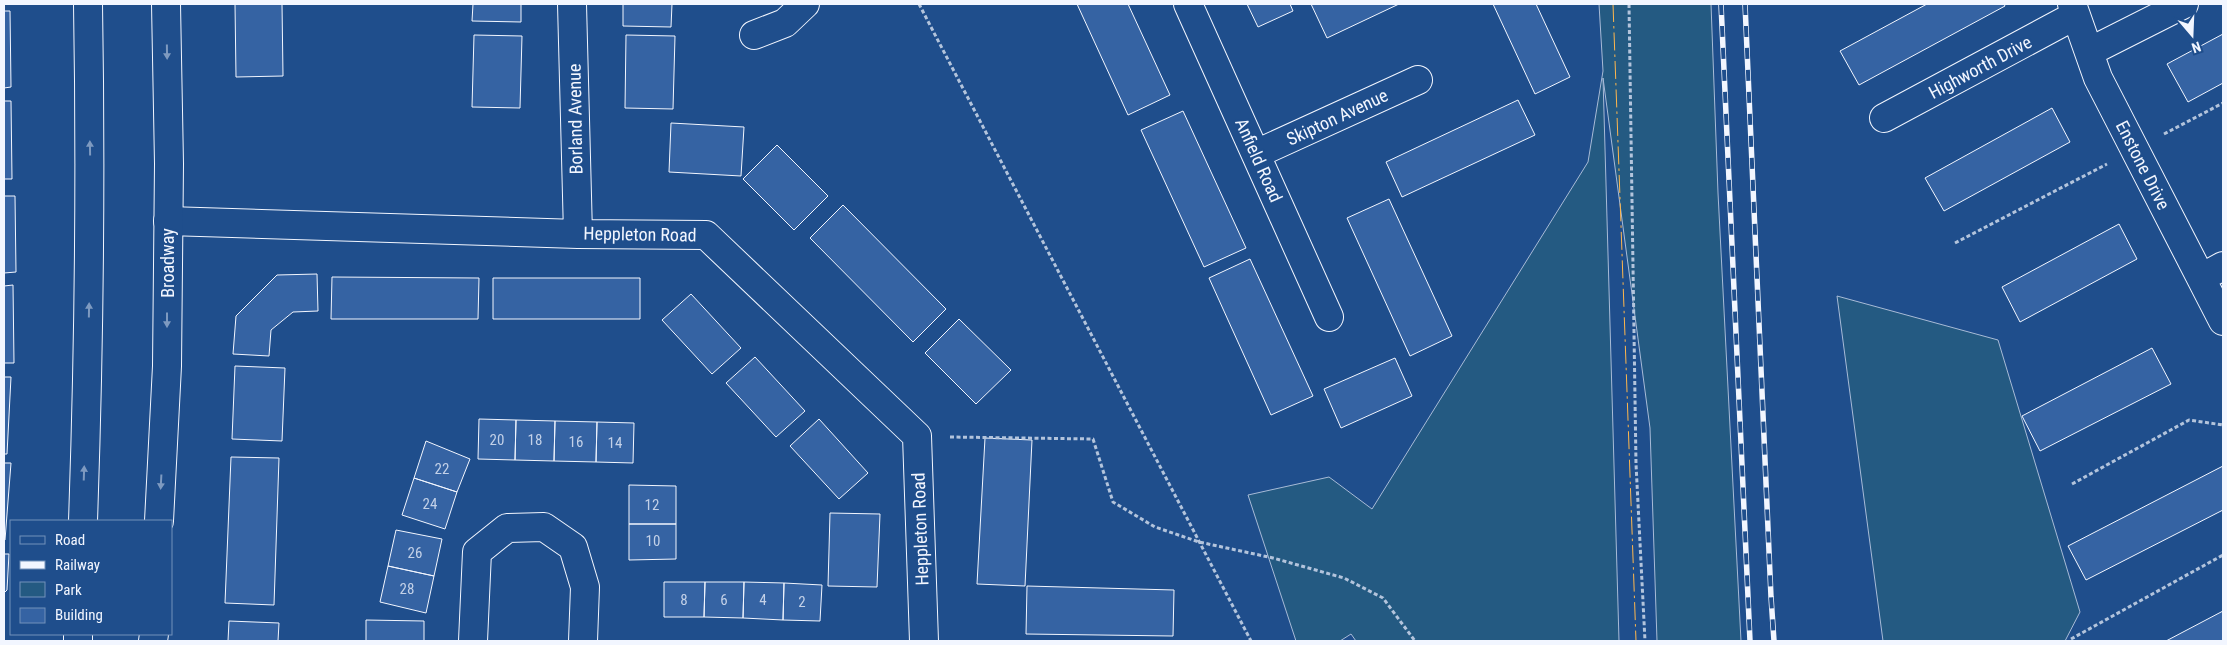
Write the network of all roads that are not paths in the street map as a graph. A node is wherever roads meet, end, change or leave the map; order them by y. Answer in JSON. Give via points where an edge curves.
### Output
{"nodes":[{"id":1,"x":88,"y":4,"type":"edge"},
{"id":2,"x":166,"y":4,"type":"edge"},
{"id":3,"x":572,"y":4,"type":"edge"},
{"id":4,"x":805,"y":4,"type":"edge"},
{"id":5,"x":1188,"y":4,"type":"edge"},
{"id":6,"x":2184,"y":4,"type":"edge"},
{"id":7,"x":2074,"y":9,"type":"edge"},
{"id":8,"x":754,"y":35,"type":"dead end"},
{"id":9,"x":2089,"y":52,"type":"junction"},
{"id":10,"x":1418,"y":80,"type":"dead end"},
{"id":11,"x":1884,"y":118,"type":"dead end"},
{"id":12,"x":1256,"y":154,"type":"junction"},
{"id":13,"x":168,"y":221,"type":"junction"},
{"id":14,"x":578,"y":234,"type":"junction"},
{"id":15,"x":2212,"y":272,"type":"edge"},
{"id":16,"x":1329,"y":316,"type":"dead end"},
{"id":17,"x":2223,"y":321,"type":"edge"},
{"id":18,"x":82,"y":520,"type":"edge"},
{"id":19,"x":159,"y":520,"type":"edge"},
{"id":20,"x":472,"y":641,"type":"edge"},
{"id":21,"x":583,"y":641,"type":"edge"},
{"id":22,"x":924,"y":641,"type":"edge"}],
"edges":[{"from":18,"to":1,"type":"main road","one_way":true,"via":[[88,380]]},
{"from":2,"to":13,"type":"main road","name":"Broadway","one_way":true},
{"from":3,"to":14,"type":"main road","name":"Borland Avenue"},
{"from":4,"to":8,"type":"main road","via":[[785,23]]},
{"from":5,"to":12,"type":"main road","name":"Anfield Road"},
{"from":6,"to":9,"type":"main road"},
{"from":7,"to":9,"type":"main road","name":"Enstone Drive"},
{"from":7,"to":11,"type":"main road","name":"Highworth Drive"},
{"from":9,"to":15,"type":"main road","name":"Enstone Drive","via":[[2098,78],[2135,149]]},
{"from":10,"to":12,"type":"main road","name":"Skipton Avenue"},
{"from":12,"to":16,"type":"main road","name":"Anfield Road"},
{"from":13,"to":14,"type":"main road","name":"Heppleton Road"},
{"from":13,"to":19,"type":"main road","name":"Broadway","one_way":true},
{"from":14,"to":22,"type":"main road","name":"Heppleton Road","via":[[706,235],[917,436]]},
{"from":15,"to":17,"type":"main road","name":"Enstone Drive"},
{"from":20,"to":21,"type":"main road","via":[[477,552],[506,528],[544,527],[573,547],[585,587]]}]}
